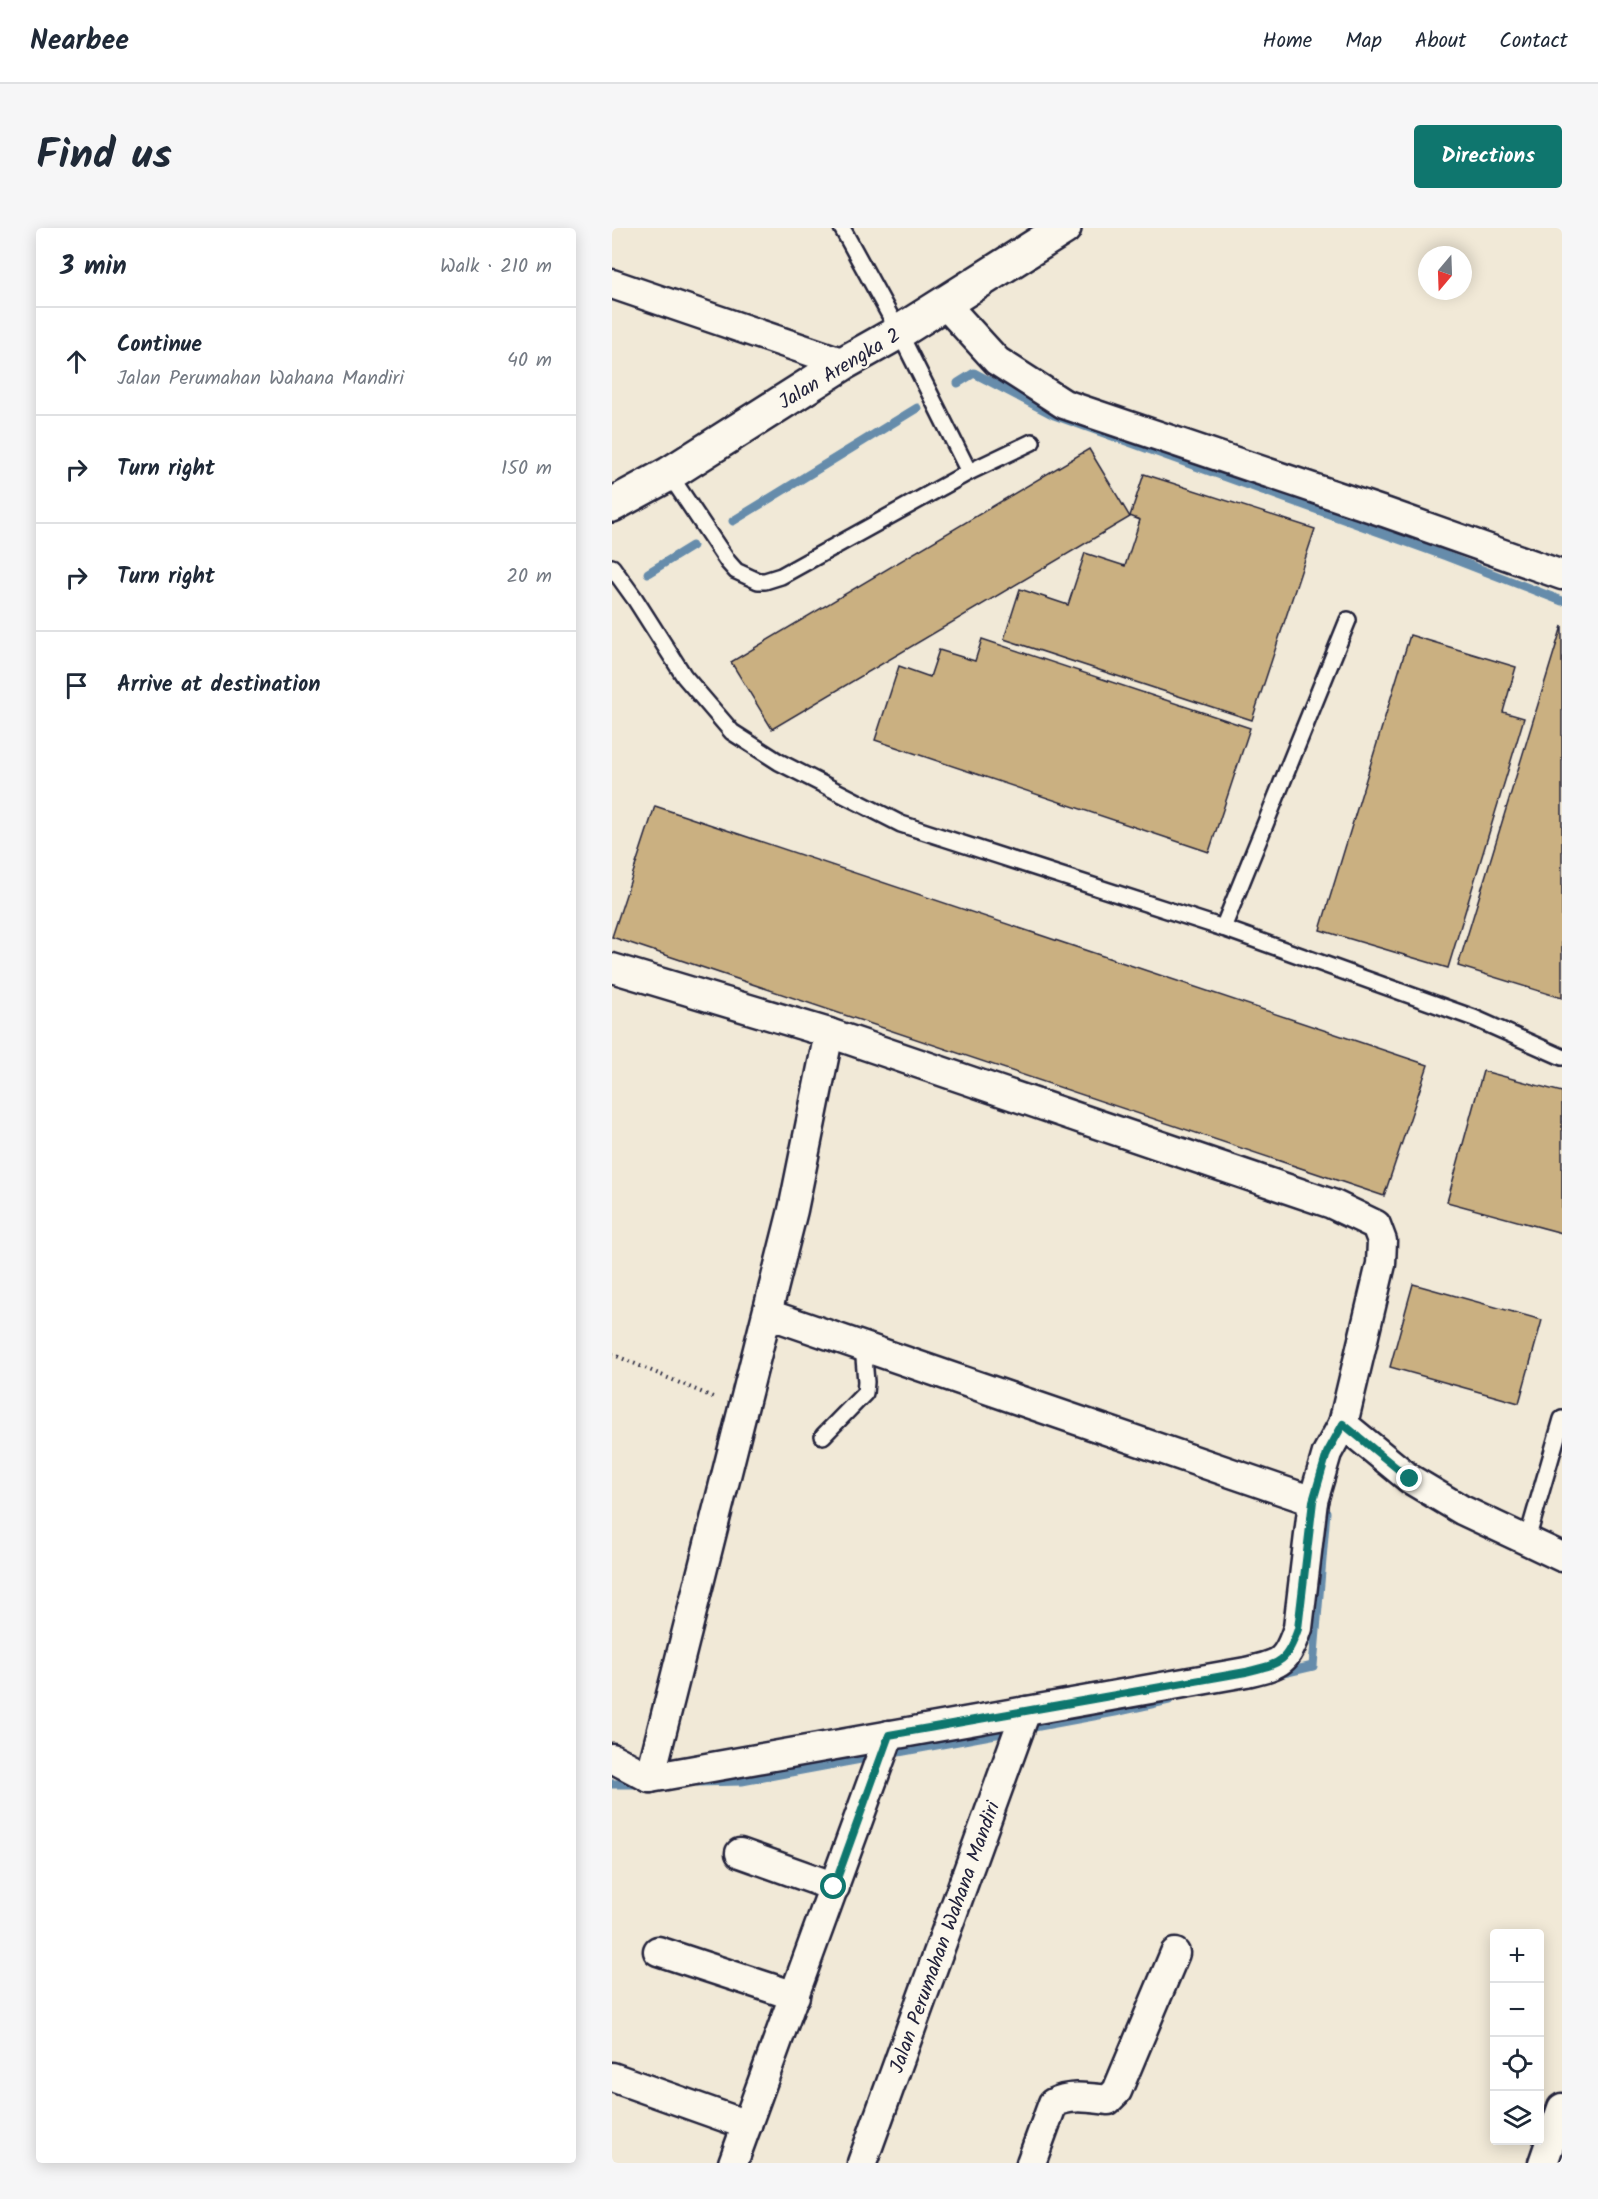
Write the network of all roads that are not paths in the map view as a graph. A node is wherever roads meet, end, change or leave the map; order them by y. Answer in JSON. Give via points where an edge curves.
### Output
{"nodes":[{"id":1,"x":842,"y":228,"type":"edge"},
{"id":2,"x":1050,"y":232,"type":"edge"},
{"id":3,"x":612,"y":284,"type":"edge"},
{"id":4,"x":944,"y":303,"type":"junction"},
{"id":5,"x":899,"y":332,"type":"junction"},
{"id":6,"x":844,"y":363,"type":"junction"},
{"id":7,"x":1032,"y":442,"type":"dead end"},
{"id":8,"x":969,"y":472,"type":"junction"},
{"id":9,"x":669,"y":474,"type":"junction"},
{"id":10,"x":612,"y":505,"type":"edge"},
{"id":11,"x":612,"y":567,"type":"edge"},
{"id":12,"x":1562,"y":575,"type":"edge"},
{"id":13,"x":1348,"y":620,"type":"dead end"},
{"id":14,"x":1222,"y":928,"type":"junction"},
{"id":15,"x":612,"y":968,"type":"edge"},
{"id":16,"x":829,"y":1034,"type":"junction"},
{"id":17,"x":1562,"y":1057,"type":"edge"},
{"id":18,"x":768,"y":1314,"type":"junction"},
{"id":19,"x":863,"y":1346,"type":"junction"},
{"id":20,"x":1562,"y":1419,"type":"edge"},
{"id":21,"x":1343,"y":1424,"type":"junction"},
{"id":22,"x":824,"y":1436,"type":"dead end"},
{"id":23,"x":1313,"y":1501,"type":"junction"},
{"id":24,"x":1527,"y":1540,"type":"junction"},
{"id":25,"x":1562,"y":1557,"type":"edge"},
{"id":26,"x":1026,"y":1711,"type":"junction"},
{"id":27,"x":889,"y":1735,"type":"junction"},
{"id":28,"x":612,"y":1758,"type":"edge"},
{"id":29,"x":650,"y":1778,"type":"junction"},
{"id":30,"x":740,"y":1853,"type":"dead end"},
{"id":31,"x":834,"y":1887,"type":"junction"},
{"id":32,"x":658,"y":1951,"type":"dead end"},
{"id":33,"x":1175,"y":1953,"type":"dead end"},
{"id":34,"x":795,"y":1996,"type":"junction"},
{"id":35,"x":612,"y":2077,"type":"edge"},
{"id":36,"x":1562,"y":2108,"type":"edge"},
{"id":37,"x":747,"y":2125,"type":"junction"},
{"id":38,"x":733,"y":2163,"type":"edge"},
{"id":39,"x":862,"y":2163,"type":"edge"},
{"id":40,"x":1031,"y":2163,"type":"edge"},
{"id":41,"x":1543,"y":2163,"type":"edge"}],
"edges":[{"from":1,"to":5,"type":"lane"},
{"from":2,"to":4,"type":"highway","name":"Jalan Arengka 2"},
{"from":3,"to":6,"type":"street"},
{"from":4,"to":5,"type":"highway","name":"Jalan Arengka 2"},
{"from":4,"to":12,"type":"street","via":[[997,361],[1064,404]]},
{"from":5,"to":6,"type":"highway","name":"Jalan Arengka 2"},
{"from":5,"to":8,"type":"lane"},
{"from":6,"to":9,"type":"highway","name":"Jalan Arengka 2"},
{"from":7,"to":8,"type":"lane"},
{"from":8,"to":9,"type":"lane","via":[[781,576],[765,581],[746,576],[728,562]]},
{"from":9,"to":10,"type":"highway","name":"Jalan Arengka 2"},
{"from":11,"to":14,"type":"lane","via":[[684,676],[725,724],[779,762],[901,824]]},
{"from":13,"to":14,"type":"lane"},
{"from":14,"to":17,"type":"lane","via":[[1474,1018]]},
{"from":15,"to":16,"type":"street"},
{"from":16,"to":18,"type":"street"},
{"from":16,"to":21,"type":"street","via":[[1332,1204],[1376,1225],[1382,1241],[1381,1264]]},
{"from":18,"to":19,"type":"street"},
{"from":18,"to":29,"type":"street"},
{"from":19,"to":22,"type":"lane","via":[[865,1393]]},
{"from":19,"to":23,"type":"street"},
{"from":20,"to":24,"type":"lane"},
{"from":21,"to":23,"type":"street","via":[[1327,1453]]},
{"from":21,"to":24,"type":"street","via":[[1410,1479],[1462,1510]]},
{"from":23,"to":26,"type":"street","via":[[1298,1629],[1283,1660],[1246,1672]]},
{"from":24,"to":25,"type":"street"},
{"from":26,"to":27,"type":"street"},
{"from":26,"to":39,"type":"street","name":"Jalan Perumahan Wahana Mandiri"},
{"from":27,"to":29,"type":"street"},
{"from":27,"to":31,"type":"street"},
{"from":28,"to":29,"type":"street"},
{"from":30,"to":31,"type":"street"},
{"from":31,"to":34,"type":"street"},
{"from":32,"to":34,"type":"street"},
{"from":33,"to":40,"type":"street","via":[[1117,2091],[1108,2100],[1062,2098],[1053,2103]]},
{"from":34,"to":37,"type":"street"},
{"from":35,"to":37,"type":"street"},
{"from":36,"to":41,"type":"street"},
{"from":37,"to":38,"type":"street"}]}
